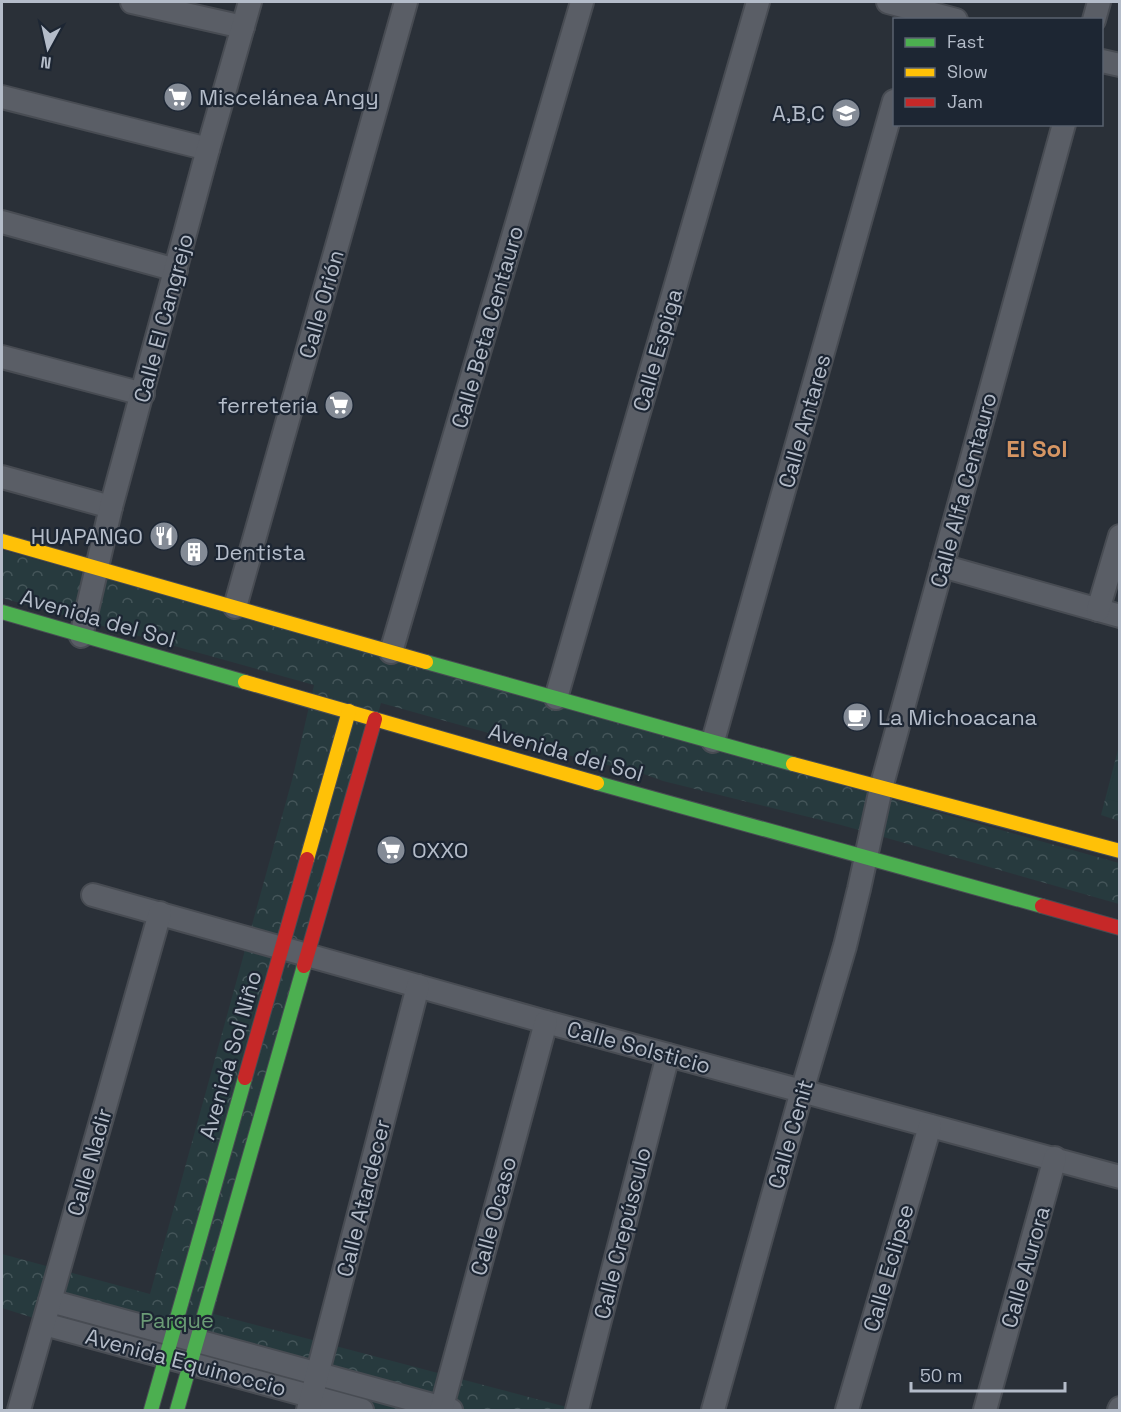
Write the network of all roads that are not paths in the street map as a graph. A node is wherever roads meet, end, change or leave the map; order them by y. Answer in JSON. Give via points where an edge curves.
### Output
{"nodes":[{"id":1,"x":132,"y":2,"type":"edge"},
{"id":2,"x":250,"y":2,"type":"edge"},
{"id":3,"x":406,"y":2,"type":"edge"},
{"id":4,"x":582,"y":2,"type":"edge"},
{"id":5,"x":758,"y":2,"type":"edge"},
{"id":6,"x":888,"y":2,"type":"edge"},
{"id":7,"x":1099,"y":2,"type":"edge"},
{"id":8,"x":953,"y":13,"type":"edge"},
{"id":9,"x":919,"y":15,"type":"edge"},
{"id":10,"x":1095,"y":18,"type":"edge"},
{"id":11,"x":243,"y":27,"type":"junction"},
{"id":12,"x":1103,"y":61,"type":"edge"},
{"id":13,"x":1119,"y":65,"type":"edge"},
{"id":14,"x":2,"y":97,"type":"edge"},
{"id":15,"x":893,"y":105,"type":"edge"},
{"id":16,"x":1063,"y":126,"type":"edge"},
{"id":17,"x":208,"y":149,"type":"junction"},
{"id":18,"x":2,"y":222,"type":"edge"},
{"id":19,"x":176,"y":270,"type":"junction"},
{"id":20,"x":2,"y":357,"type":"edge"},
{"id":21,"x":143,"y":394,"type":"junction"},
{"id":22,"x":2,"y":477,"type":"edge"},
{"id":23,"x":111,"y":507,"type":"junction"},
{"id":24,"x":1119,"y":536,"type":"edge"},
{"id":25,"x":2,"y":542,"type":"edge"},
{"id":26,"x":942,"y":566,"type":"junction"},
{"id":27,"x":97,"y":567,"type":"junction"},
{"id":28,"x":235,"y":607,"type":"junction"},
{"id":29,"x":2,"y":612,"type":"edge"},
{"id":30,"x":1109,"y":613,"type":"edge"},
{"id":31,"x":81,"y":636,"type":"junction"},
{"id":32,"x":391,"y":652,"type":"junction"},
{"id":33,"x":556,"y":698,"type":"junction"},
{"id":34,"x":349,"y":711,"type":"junction"},
{"id":35,"x":375,"y":719,"type":"junction"},
{"id":36,"x":713,"y":741,"type":"junction"},
{"id":37,"x":881,"y":788,"type":"junction"},
{"id":38,"x":319,"y":816,"type":"junction"},
{"id":39,"x":345,"y":823,"type":"junction"},
{"id":40,"x":1119,"y":851,"type":"edge"},
{"id":41,"x":867,"y":856,"type":"junction"},
{"id":42,"x":93,"y":895,"type":"dead end"},
{"id":43,"x":160,"y":913,"type":"junction"},
{"id":44,"x":1119,"y":928,"type":"edge"},
{"id":45,"x":282,"y":949,"type":"junction"},
{"id":46,"x":307,"y":955,"type":"junction"},
{"id":47,"x":418,"y":986,"type":"junction"},
{"id":48,"x":546,"y":1022,"type":"junction"},
{"id":49,"x":668,"y":1054,"type":"junction"},
{"id":50,"x":802,"y":1090,"type":"junction"},
{"id":51,"x":930,"y":1126,"type":"junction"},
{"id":52,"x":1055,"y":1158,"type":"junction"},
{"id":53,"x":1119,"y":1177,"type":"edge"},
{"id":54,"x":50,"y":1301,"type":"junction"},
{"id":55,"x":44,"y":1324,"type":"junction"},
{"id":56,"x":172,"y":1335,"type":"junction"},
{"id":57,"x":197,"y":1341,"type":"junction"},
{"id":58,"x":166,"y":1357,"type":"junction"},
{"id":59,"x":190,"y":1363,"type":"junction"},
{"id":60,"x":313,"y":1394,"type":"edge"},
{"id":61,"x":19,"y":1410,"type":"edge"},
{"id":62,"x":151,"y":1410,"type":"edge"},
{"id":63,"x":177,"y":1410,"type":"edge"},
{"id":64,"x":362,"y":1410,"type":"edge"},
{"id":65,"x":444,"y":1410,"type":"edge"},
{"id":66,"x":577,"y":1410,"type":"edge"},
{"id":67,"x":713,"y":1410,"type":"edge"},
{"id":68,"x":847,"y":1410,"type":"edge"},
{"id":69,"x":985,"y":1410,"type":"edge"}],
"edges":[{"from":1,"to":11,"type":"street"},
{"from":2,"to":11,"type":"street","name":"Calle El Cangrejo"},
{"from":3,"to":28,"type":"street","name":"Calle Orión"},
{"from":4,"to":32,"type":"street","name":"Calle Beta Centauro"},
{"from":5,"to":33,"type":"street","name":"Calle Espiga"},
{"from":6,"to":9,"type":"street"},
{"from":7,"to":10,"type":"street"},
{"from":8,"to":9,"type":"street"},
{"from":11,"to":17,"type":"street","name":"Calle El Cangrejo"},
{"from":12,"to":13,"type":"street"},
{"from":14,"to":17,"type":"street"},
{"from":15,"to":36,"type":"street","name":"Calle Antares"},
{"from":16,"to":26,"type":"street","name":"Calle Alfa Centauro"},
{"from":17,"to":19,"type":"street","name":"Calle El Cangrejo"},
{"from":18,"to":19,"type":"street"},
{"from":19,"to":21,"type":"street","name":"Calle El Cangrejo"},
{"from":20,"to":21,"type":"street"},
{"from":21,"to":23,"type":"street","name":"Calle El Cangrejo"},
{"from":22,"to":23,"type":"street"},
{"from":23,"to":27,"type":"street","name":"Calle El Cangrejo"},
{"from":24,"to":30,"type":"street"},
{"from":25,"to":27,"type":"main road"},
{"from":26,"to":30,"type":"street"},
{"from":26,"to":37,"type":"street","name":"Calle Alfa Centauro"},
{"from":27,"to":28,"type":"main road"},
{"from":27,"to":31,"type":"street","name":"Calle El Cangrejo"},
{"from":28,"to":32,"type":"main road"},
{"from":29,"to":31,"type":"main road","name":"Avenida del Sol"},
{"from":31,"to":34,"type":"main road","name":"Avenida del Sol"},
{"from":32,"to":33,"type":"main road"},
{"from":33,"to":36,"type":"main road"},
{"from":34,"to":35,"type":"main road","name":"Avenida del Sol"},
{"from":34,"to":38,"type":"main road","name":"Avenida Sol Niño"},
{"from":35,"to":39,"type":"main road","name":"Avenida Sol Niño"},
{"from":35,"to":41,"type":"main road","name":"Avenida del Sol"},
{"from":36,"to":37,"type":"main road"},
{"from":37,"to":40,"type":"main road"},
{"from":37,"to":41,"type":"street","name":"Calle Alfa Centauro"},
{"from":38,"to":39,"type":"street"},
{"from":38,"to":45,"type":"main road","name":"Avenida Sol Niño"},
{"from":39,"to":46,"type":"main road","name":"Avenida Sol Niño"},
{"from":41,"to":44,"type":"main road","name":"Avenida del Sol"},
{"from":41,"to":50,"type":"street","name":"Calle Cenit"},
{"from":42,"to":43,"type":"street","name":"Calle Solsticio"},
{"from":43,"to":45,"type":"street","name":"Calle Solsticio"},
{"from":43,"to":54,"type":"street","name":"Calle Nadir"},
{"from":45,"to":46,"type":"street","name":"Calle Solsticio"},
{"from":45,"to":56,"type":"main road","name":"Avenida Sol Niño"},
{"from":46,"to":47,"type":"street","name":"Calle Solsticio"},
{"from":46,"to":57,"type":"main road","name":"Avenida Sol Niño"},
{"from":47,"to":48,"type":"street","name":"Calle Solsticio"},
{"from":47,"to":60,"type":"street","name":"Calle Atardecer"},
{"from":48,"to":49,"type":"street","name":"Calle Solsticio"},
{"from":48,"to":65,"type":"street","name":"Calle Ocaso"},
{"from":49,"to":50,"type":"street","name":"Calle Solsticio"},
{"from":49,"to":66,"type":"street","name":"Calle Crepúsculo"},
{"from":50,"to":51,"type":"street","name":"Calle Solsticio"},
{"from":50,"to":67,"type":"street","name":"Calle Cenit"},
{"from":51,"to":52,"type":"street","name":"Calle Solsticio"},
{"from":51,"to":68,"type":"street","name":"Calle Eclipse"},
{"from":52,"to":53,"type":"street","name":"Calle Solsticio"},
{"from":52,"to":69,"type":"street","name":"Calle Aurora"},
{"from":54,"to":55,"type":"street","name":"Calle Nadir"},
{"from":54,"to":56,"type":"street","name":"Avenida Equinoccio"},
{"from":55,"to":58,"type":"street","name":"Avenida Equinoccio"},
{"from":55,"to":61,"type":"street","name":"Calle Nadir"},
{"from":56,"to":57,"type":"street","name":"Avenida Equinoccio"},
{"from":56,"to":58,"type":"main road","name":"Avenida Sol Niño"},
{"from":57,"to":59,"type":"main road","name":"Avenida Sol Niño"},
{"from":57,"to":60,"type":"street","name":"Avenida Equinoccio"},
{"from":58,"to":59,"type":"street","name":"Avenida Equinoccio"},
{"from":58,"to":62,"type":"main road","name":"Avenida Sol Niño"},
{"from":59,"to":60,"type":"street","name":"Avenida Equinoccio"},
{"from":59,"to":63,"type":"main road","name":"Avenida Sol Niño"},
{"from":60,"to":64,"type":"street","name":"Avenida Equinoccio"},
{"from":60,"to":65,"type":"street","name":"Avenida Equinoccio"}]}
